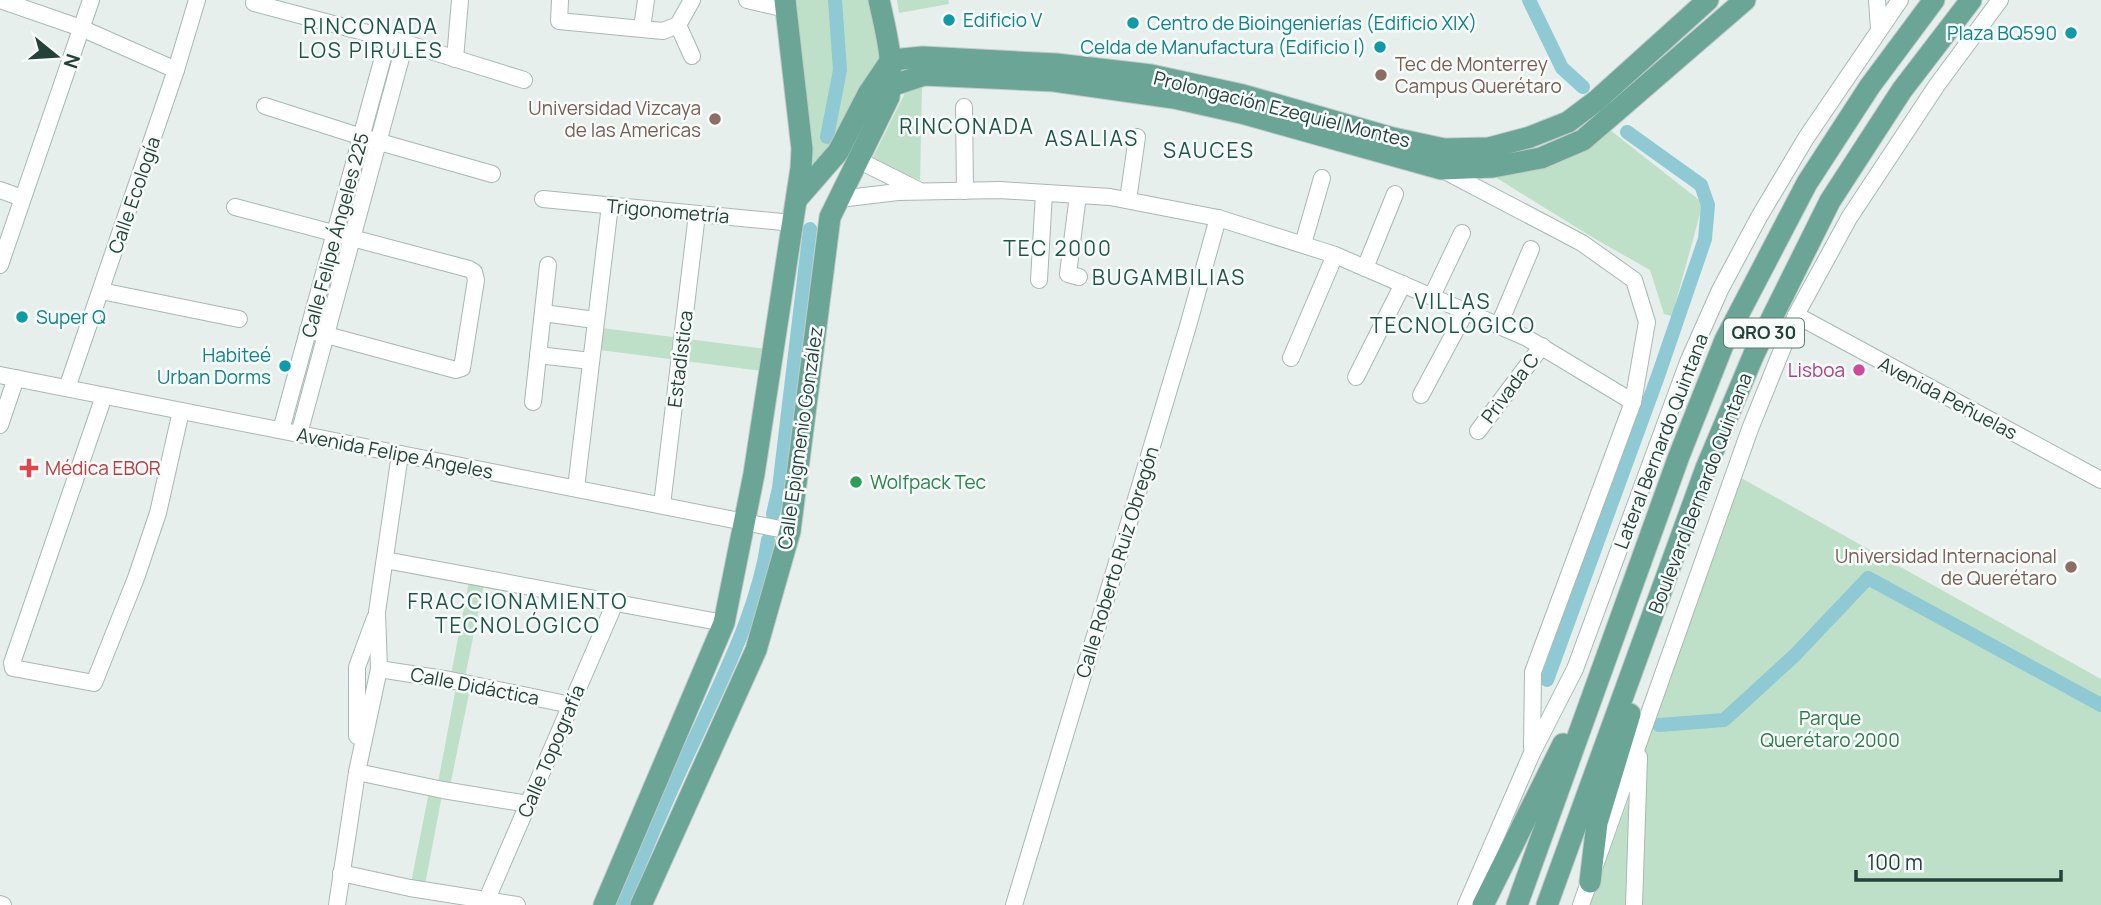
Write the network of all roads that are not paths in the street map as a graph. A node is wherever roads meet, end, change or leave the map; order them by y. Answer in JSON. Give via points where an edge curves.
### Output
{"nodes":[{"id":1,"x":0,"y":0,"type":"edge"},
{"id":2,"x":90,"y":0,"type":"edge"},
{"id":3,"x":197,"y":0,"type":"edge"},
{"id":4,"x":460,"y":0,"type":"edge"},
{"id":5,"x":560,"y":0,"type":"edge"},
{"id":6,"x":646,"y":0,"type":"edge"},
{"id":7,"x":692,"y":0,"type":"edge"},
{"id":8,"x":747,"y":0,"type":"edge"},
{"id":9,"x":879,"y":0,"type":"edge"},
{"id":10,"x":1708,"y":0,"type":"edge"},
{"id":11,"x":1745,"y":0,"type":"edge"},
{"id":12,"x":1877,"y":0,"type":"edge"},
{"id":13,"x":1934,"y":0,"type":"edge"},
{"id":14,"x":1999,"y":0,"type":"edge"},
{"id":15,"x":1900,"y":1,"type":"edge"},
{"id":16,"x":1971,"y":1,"type":"edge"},
{"id":17,"x":254,"y":3,"type":"dead end"},
{"id":18,"x":785,"y":5,"type":"edge"},
{"id":19,"x":302,"y":8,"type":"edge"},
{"id":20,"x":678,"y":25,"type":"junction"},
{"id":21,"x":81,"y":28,"type":"junction"},
{"id":22,"x":642,"y":28,"type":"junction"},
{"id":23,"x":1879,"y":29,"type":"junction"},
{"id":24,"x":388,"y":39,"type":"junction"},
{"id":25,"x":405,"y":43,"type":"junction"},
{"id":26,"x":692,"y":56,"type":"dead end"},
{"id":27,"x":455,"y":59,"type":"junction"},
{"id":28,"x":891,"y":60,"type":"junction"},
{"id":29,"x":176,"y":70,"type":"junction"},
{"id":30,"x":524,"y":80,"type":"dead end"},
{"id":31,"x":891,"y":86,"type":"junction"},
{"id":32,"x":265,"y":106,"type":"dead end"},
{"id":33,"x":964,"y":107,"type":"dead end"},
{"id":34,"x":362,"y":137,"type":"junction"},
{"id":35,"x":1137,"y":137,"type":"dead end"},
{"id":36,"x":378,"y":141,"type":"junction"},
{"id":37,"x":858,"y":160,"type":"junction"},
{"id":38,"x":1441,"y":169,"type":"junction"},
{"id":39,"x":492,"y":174,"type":"dead end"},
{"id":40,"x":1322,"y":178,"type":"dead end"},
{"id":41,"x":0,"y":190,"type":"edge"},
{"id":42,"x":920,"y":191,"type":"junction"},
{"id":43,"x":965,"y":191,"type":"junction"},
{"id":44,"x":1044,"y":193,"type":"junction"},
{"id":45,"x":1395,"y":194,"type":"dead end"},
{"id":46,"x":1078,"y":195,"type":"junction"},
{"id":47,"x":22,"y":198,"type":"junction"},
{"id":48,"x":543,"y":199,"type":"dead end"},
{"id":49,"x":797,"y":199,"type":"junction"},
{"id":50,"x":839,"y":199,"type":"junction"},
{"id":51,"x":1128,"y":200,"type":"junction"},
{"id":52,"x":610,"y":205,"type":"junction"},
{"id":53,"x":235,"y":207,"type":"dead end"},
{"id":54,"x":697,"y":214,"type":"junction"},
{"id":55,"x":1218,"y":218,"type":"junction"},
{"id":56,"x":793,"y":223,"type":"junction"},
{"id":57,"x":1462,"y":233,"type":"dead end"},
{"id":58,"x":335,"y":234,"type":"junction"},
{"id":59,"x":352,"y":238,"type":"junction"},
{"id":60,"x":1303,"y":244,"type":"junction"},
{"id":61,"x":1531,"y":249,"type":"dead end"},
{"id":62,"x":1335,"y":255,"type":"junction"},
{"id":63,"x":0,"y":265,"type":"edge"},
{"id":64,"x":548,"y":265,"type":"dead end"},
{"id":65,"x":1365,"y":268,"type":"junction"},
{"id":66,"x":1079,"y":277,"type":"dead end"},
{"id":67,"x":1039,"y":280,"type":"dead end"},
{"id":68,"x":1403,"y":284,"type":"junction"},
{"id":69,"x":102,"y":291,"type":"junction"},
{"id":70,"x":1432,"y":296,"type":"junction"},
{"id":71,"x":1466,"y":311,"type":"junction"},
{"id":72,"x":543,"y":313,"type":"junction"},
{"id":73,"x":1796,"y":315,"type":"junction"},
{"id":74,"x":239,"y":319,"type":"dead end"},
{"id":75,"x":595,"y":320,"type":"junction"},
{"id":76,"x":1499,"y":325,"type":"junction"},
{"id":77,"x":308,"y":330,"type":"junction"},
{"id":78,"x":325,"y":335,"type":"junction"},
{"id":79,"x":1542,"y":346,"type":"junction"},
{"id":80,"x":538,"y":355,"type":"junction"},
{"id":81,"x":1291,"y":358,"type":"dead end"},
{"id":82,"x":591,"y":361,"type":"junction"},
{"id":83,"x":8,"y":377,"type":"edge"},
{"id":84,"x":1356,"y":377,"type":"dead end"},
{"id":85,"x":68,"y":388,"type":"junction"},
{"id":86,"x":104,"y":396,"type":"junction"},
{"id":87,"x":1421,"y":396,"type":"dead end"},
{"id":88,"x":533,"y":402,"type":"dead end"},
{"id":89,"x":1633,"y":402,"type":"junction"},
{"id":90,"x":181,"y":411,"type":"junction"},
{"id":91,"x":0,"y":425,"type":"edge"},
{"id":92,"x":281,"y":430,"type":"junction"},
{"id":93,"x":1478,"y":431,"type":"dead end"},
{"id":94,"x":299,"y":434,"type":"junction"},
{"id":95,"x":400,"y":454,"type":"junction"},
{"id":96,"x":2101,"y":480,"type":"edge"},
{"id":97,"x":576,"y":488,"type":"junction"},
{"id":98,"x":662,"y":505,"type":"junction"},
{"id":99,"x":745,"y":522,"type":"junction"},
{"id":100,"x":790,"y":531,"type":"junction"},
{"id":101,"x":385,"y":560,"type":"junction"},
{"id":102,"x":615,"y":603,"type":"junction"},
{"id":103,"x":377,"y":612,"type":"junction"},
{"id":104,"x":724,"y":623,"type":"junction"},
{"id":105,"x":379,"y":669,"type":"junction"},
{"id":106,"x":1635,"y":703,"type":"junction"},
{"id":107,"x":571,"y":705,"type":"junction"},
{"id":108,"x":1579,"y":722,"type":"junction"},
{"id":109,"x":1630,"y":732,"type":"junction"},
{"id":110,"x":1532,"y":753,"type":"junction"},
{"id":111,"x":357,"y":772,"type":"junction"},
{"id":112,"x":528,"y":804,"type":"junction"},
{"id":113,"x":341,"y":873,"type":"junction"},
{"id":114,"x":1590,"y":882,"type":"joint"},
{"id":115,"x":487,"y":899,"type":"junction"},
{"id":116,"x":337,"y":905,"type":"edge"},
{"id":117,"x":517,"y":905,"type":"edge"},
{"id":118,"x":604,"y":905,"type":"edge"},
{"id":119,"x":641,"y":905,"type":"edge"},
{"id":120,"x":1014,"y":905,"type":"edge"},
{"id":121,"x":1466,"y":905,"type":"edge"},
{"id":122,"x":1483,"y":905,"type":"edge"},
{"id":123,"x":1517,"y":905,"type":"edge"},
{"id":124,"x":1547,"y":905,"type":"edge"},
{"id":125,"x":1581,"y":905,"type":"edge"},
{"id":126,"x":1634,"y":905,"type":"edge"}],
"edges":[{"from":1,"to":21,"type":"street"},
{"from":2,"to":21,"type":"street"},
{"from":3,"to":29,"type":"street","name":"Calle Ecología"},
{"from":4,"to":27,"type":"street"},
{"from":5,"to":22,"type":"street","via":[[559,21]]},
{"from":6,"to":22,"type":"street"},
{"from":7,"to":20,"type":"street"},
{"from":8,"to":18,"type":"street"},
{"from":9,"to":28,"type":"main road","name":"Calle Epigmenio González"},
{"from":10,"to":28,"type":"main road","name":"Prolongación Ezequiel Montes","via":[[1568,122],[1489,148],[1444,149],[1393,138],[1151,75],[1056,64]]},
{"from":11,"to":38,"type":"main road","name":"Prolongación Ezequiel Montes","via":[[1583,140],[1541,158],[1493,167]]},
{"from":12,"to":23,"type":"street"},
{"from":13,"to":108,"type":"main road","name":"Boulevard Bernardo Quintana","number":"QRO 30","via":[[1870,86],[1807,183],[1726,340]]},
{"from":14,"to":73,"type":"street","via":[[1849,218]]},
{"from":15,"to":23,"type":"street","name":"Lateral Bernardo Quintana"},
{"from":16,"to":106,"type":"main road","name":"Boulevard Bernardo Quintana","number":"QRO 30","via":[[1902,90],[1830,201],[1754,354],[1656,606]]},
{"from":17,"to":19,"type":"street"},
{"from":18,"to":49,"type":"main road","name":"Calle Epigmenio González","via":[[802,149]]},
{"from":19,"to":24,"type":"street"},
{"from":20,"to":22,"type":"street","via":[[663,31]]},
{"from":20,"to":26,"type":"street"},
{"from":21,"to":29,"type":"street"},
{"from":21,"to":47,"type":"street"},
{"from":23,"to":110,"type":"street","name":"Lateral Bernardo Quintana","via":[[1800,149],[1720,290],[1688,362],[1575,669]]},
{"from":24,"to":25,"type":"street"},
{"from":24,"to":34,"type":"street","name":"Calle Felipe Ángeles 225"},
{"from":25,"to":27,"type":"street"},
{"from":25,"to":36,"type":"street","name":"Calle Felipe Ángeles 225"},
{"from":27,"to":30,"type":"street"},
{"from":28,"to":31,"type":"main road","name":"Calle Epigmenio González"},
{"from":28,"to":49,"type":"main road","via":[[838,152]]},
{"from":29,"to":69,"type":"street","name":"Calle Ecología"},
{"from":31,"to":37,"type":"main road","name":"Calle Epigmenio González"},
{"from":31,"to":38,"type":"main road","name":"Prolongación Ezequiel Montes","via":[[924,75],[1007,78],[1174,98]]},
{"from":32,"to":34,"type":"street"},
{"from":33,"to":43,"type":"street"},
{"from":34,"to":36,"type":"street"},
{"from":34,"to":58,"type":"street","name":"Calle Felipe Ángeles 225"},
{"from":35,"to":51,"type":"street"},
{"from":36,"to":39,"type":"street"},
{"from":36,"to":59,"type":"street","name":"Calle Felipe Ángeles 225"},
{"from":37,"to":42,"type":"street"},
{"from":37,"to":50,"type":"main road","name":"Calle Epigmenio González"},
{"from":38,"to":89,"type":"street","name":"Prolongación Ezequiel Montes","via":[[1582,243],[1634,280],[1647,322]]},
{"from":40,"to":60,"type":"street"},
{"from":41,"to":47,"type":"street"},
{"from":42,"to":43,"type":"street"},
{"from":42,"to":50,"type":"street"},
{"from":43,"to":44,"type":"street"},
{"from":44,"to":46,"type":"street"},
{"from":44,"to":67,"type":"street"},
{"from":45,"to":65,"type":"street"},
{"from":46,"to":51,"type":"street"},
{"from":46,"to":66,"type":"street","via":[[1068,274]]},
{"from":47,"to":63,"type":"street"},
{"from":48,"to":52,"type":"street","name":"Trigonometría"},
{"from":49,"to":56,"type":"main road","name":"Calle Epigmenio González"},
{"from":50,"to":100,"type":"main road","name":"Calle Epigmenio González","via":[[831,217]]},
{"from":51,"to":55,"type":"street"},
{"from":52,"to":54,"type":"street","name":"Trigonometría"},
{"from":52,"to":75,"type":"street"},
{"from":53,"to":58,"type":"street"},
{"from":54,"to":56,"type":"street","name":"Trigonometría"},
{"from":54,"to":98,"type":"street","name":"Estadística"},
{"from":55,"to":60,"type":"street"},
{"from":55,"to":120,"type":"street","name":"Calle Roberto Ruiz Obregón"},
{"from":56,"to":99,"type":"main road","name":"Calle Epigmenio González"},
{"from":57,"to":70,"type":"street"},
{"from":58,"to":59,"type":"street"},
{"from":58,"to":77,"type":"street","name":"Calle Felipe Ángeles 225"},
{"from":59,"to":78,"type":"street","name":"Calle Felipe Ángeles 225"},
{"from":59,"to":78,"type":"street","via":[[474,272],[464,362],[456,370]]},
{"from":60,"to":62,"type":"street"},
{"from":61,"to":76,"type":"street"},
{"from":62,"to":65,"type":"street"},
{"from":62,"to":81,"type":"street"},
{"from":64,"to":72,"type":"street"},
{"from":65,"to":68,"type":"street"},
{"from":68,"to":70,"type":"street"},
{"from":68,"to":84,"type":"street"},
{"from":69,"to":74,"type":"street"},
{"from":69,"to":85,"type":"street","name":"Calle Ecología"},
{"from":70,"to":71,"type":"street"},
{"from":71,"to":76,"type":"street"},
{"from":71,"to":87,"type":"street"},
{"from":72,"to":75,"type":"street"},
{"from":72,"to":80,"type":"street"},
{"from":73,"to":96,"type":"street","name":"Avenida Peñuelas"},
{"from":73,"to":106,"type":"street"},
{"from":75,"to":82,"type":"street"},
{"from":76,"to":79,"type":"street"},
{"from":77,"to":78,"type":"street"},
{"from":77,"to":92,"type":"street","name":"Calle Felipe Ángeles 225"},
{"from":78,"to":94,"type":"street","name":"Calle Felipe Ángeles 225"},
{"from":79,"to":89,"type":"street"},
{"from":79,"to":93,"type":"street","name":"Privada C"},
{"from":80,"to":82,"type":"street"},
{"from":80,"to":88,"type":"street"},
{"from":82,"to":97,"type":"street"},
{"from":83,"to":85,"type":"street","name":"Avenida Felipe Ángeles"},
{"from":83,"to":91,"type":"street"},
{"from":85,"to":86,"type":"street","name":"Avenida Felipe Ángeles"},
{"from":86,"to":90,"type":"street","name":"Avenida Felipe Ángeles"},
{"from":86,"to":90,"type":"street","via":[[13,668],[94,683],[158,513]]},
{"from":89,"to":110,"type":"street","name":"Prolongación Ezequiel Montes","via":[[1533,673]]},
{"from":90,"to":92,"type":"street","name":"Avenida Felipe Ángeles"},
{"from":92,"to":94,"type":"street","name":"Avenida Felipe Ángeles"},
{"from":94,"to":95,"type":"street","name":"Avenida Felipe Ángeles"},
{"from":95,"to":97,"type":"street","name":"Avenida Felipe Ángeles"},
{"from":95,"to":101,"type":"street"},
{"from":97,"to":98,"type":"street","name":"Avenida Felipe Ángeles"},
{"from":98,"to":99,"type":"street","name":"Avenida Felipe Ángeles"},
{"from":99,"to":100,"type":"street","name":"Avenida Felipe Ángeles"},
{"from":99,"to":104,"type":"main road","name":"Calle Epigmenio González"},
{"from":100,"to":119,"type":"main road","name":"Calle Epigmenio González","via":[[756,650]]},
{"from":101,"to":102,"type":"street"},
{"from":101,"to":103,"type":"street"},
{"from":102,"to":104,"type":"street"},
{"from":102,"to":107,"type":"street","name":"Calle Topografía"},
{"from":103,"to":105,"type":"street"},
{"from":103,"to":111,"type":"street","via":[[357,667]]},
{"from":104,"to":118,"type":"main road","name":"Calle Epigmenio González"},
{"from":105,"to":107,"type":"street","name":"Calle Didáctica"},
{"from":105,"to":111,"type":"street"},
{"from":106,"to":109,"type":"main road","name":"Boulevard Bernardo Quintana"},
{"from":107,"to":112,"type":"street","name":"Calle Topografía"},
{"from":108,"to":122,"type":"main road"},
{"from":108,"to":123,"type":"main road","name":"Boulevard Bernardo Quintana","number":"QRO 30"},
{"from":109,"to":114,"type":"main road","via":[[1597,823]]},
{"from":109,"to":124,"type":"main road"},
{"from":109,"to":126,"type":"street"},
{"from":110,"to":121,"type":"street","name":"Lateral Bernardo Quintana"},
{"from":111,"to":112,"type":"street"},
{"from":111,"to":113,"type":"street"},
{"from":112,"to":115,"type":"street","name":"Calle Topografía"},
{"from":113,"to":115,"type":"street"},
{"from":113,"to":116,"type":"street"},
{"from":114,"to":125,"type":"street"},
{"from":115,"to":117,"type":"street"}]}
